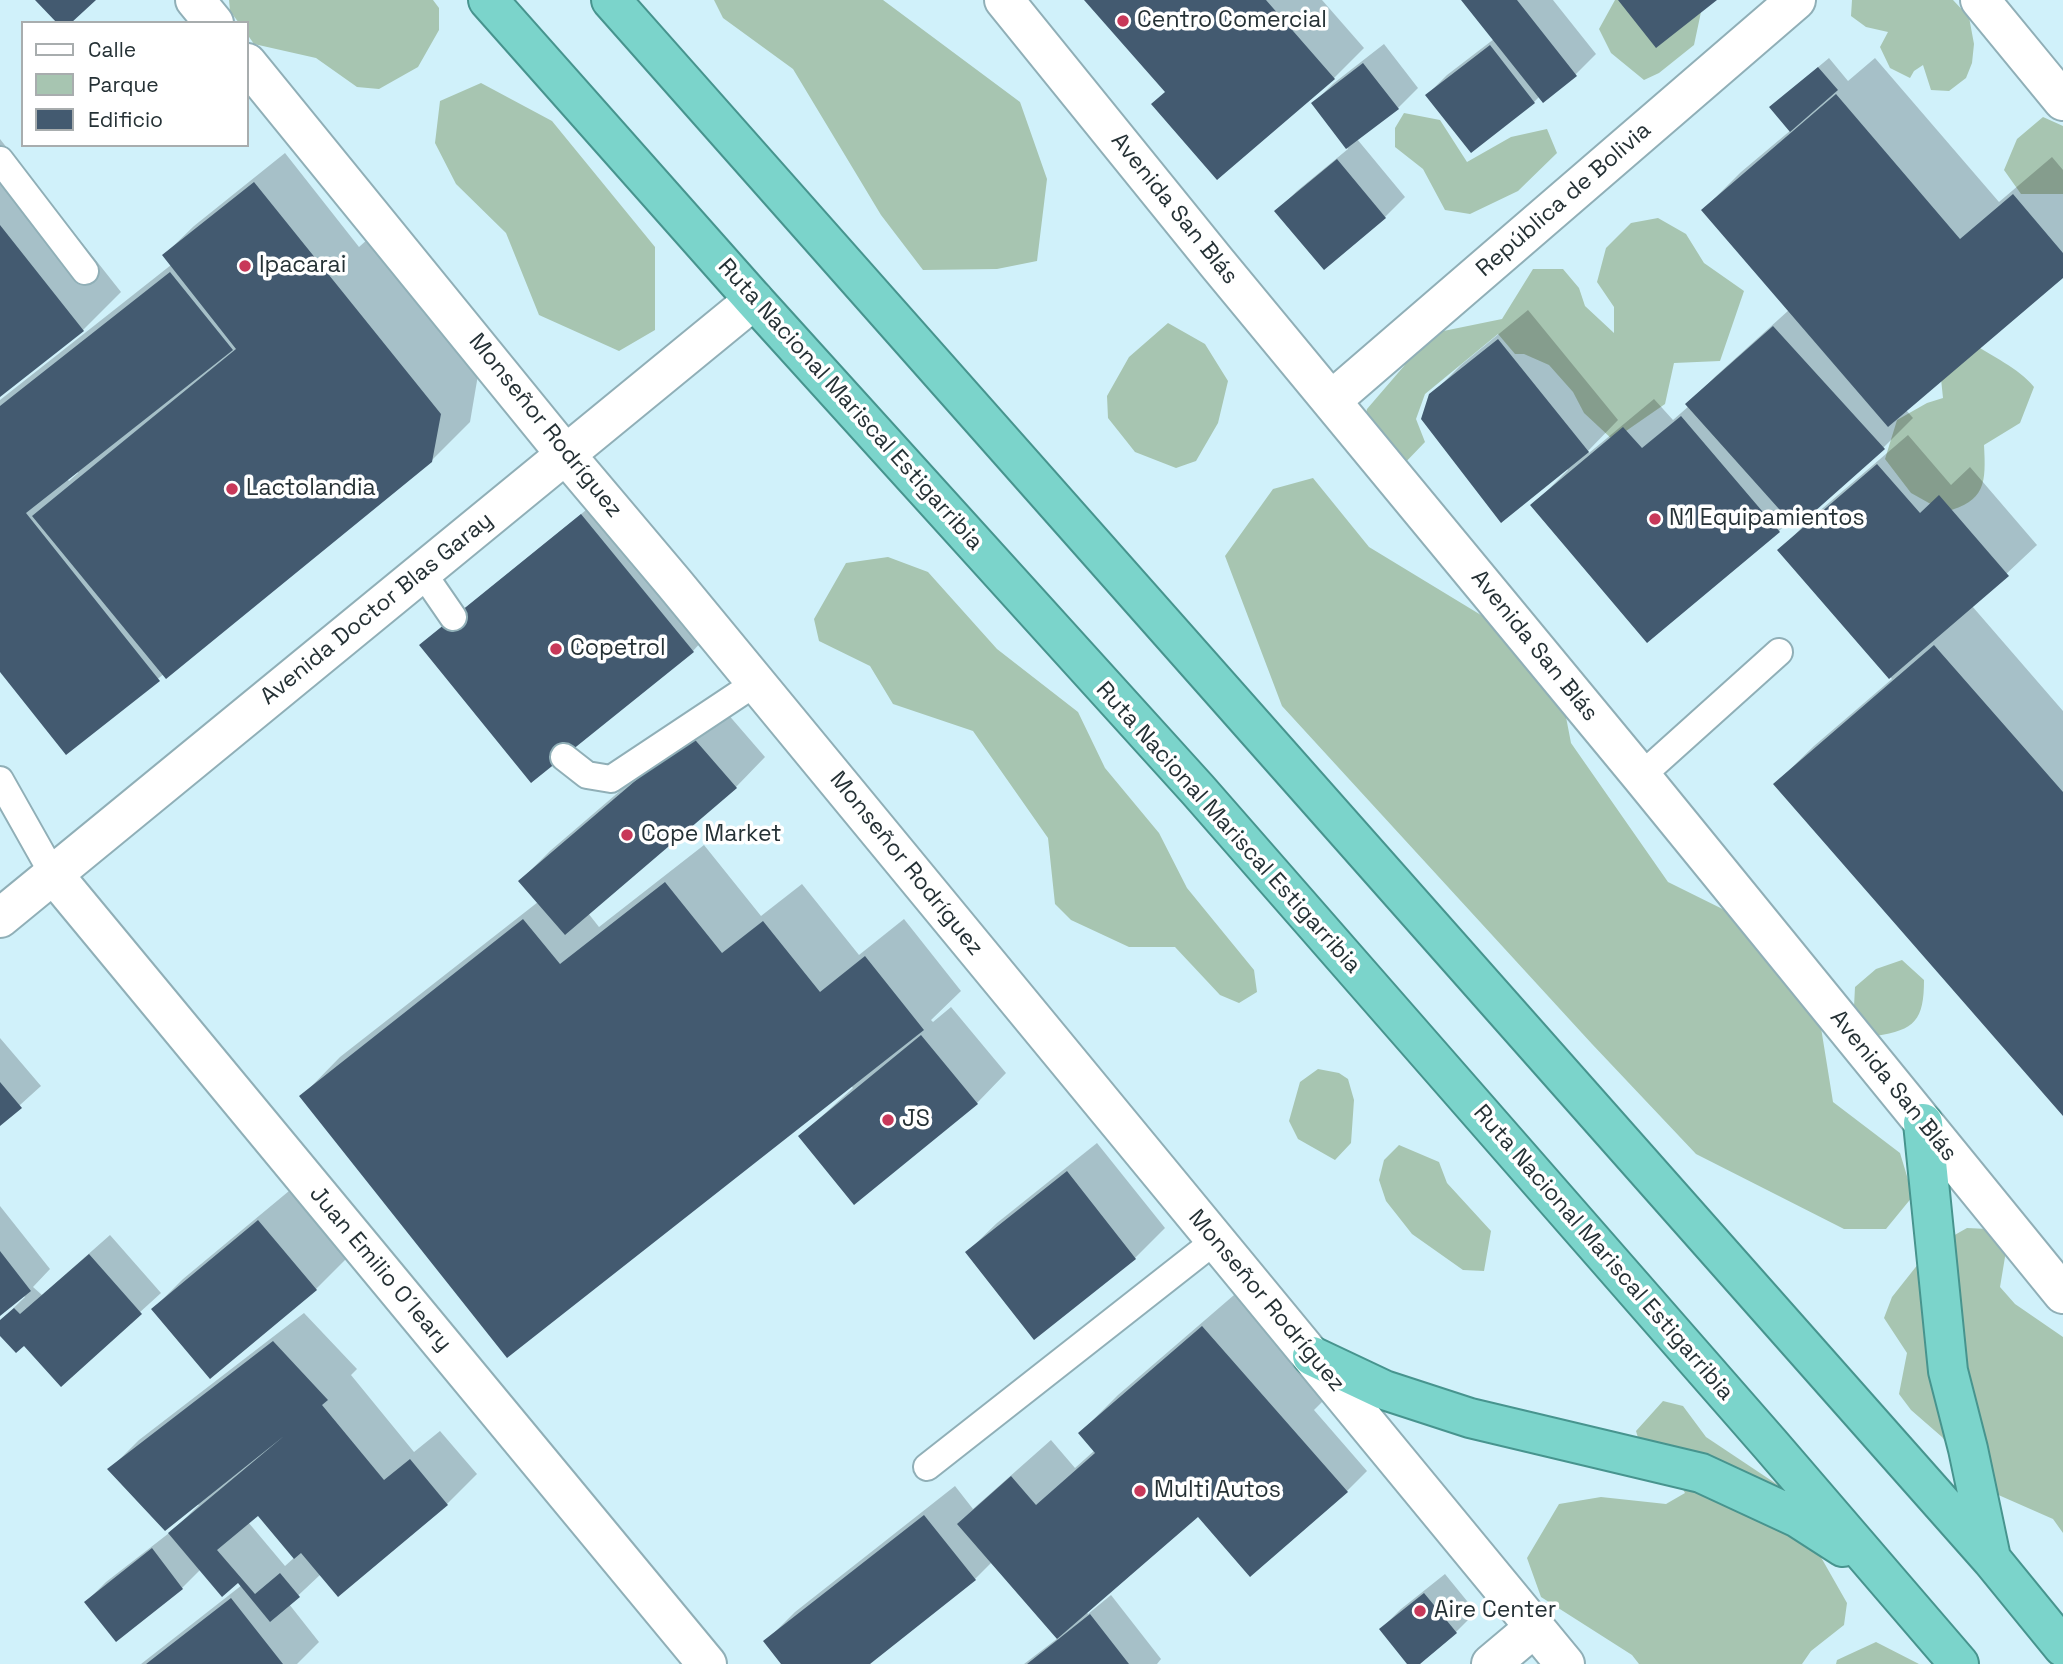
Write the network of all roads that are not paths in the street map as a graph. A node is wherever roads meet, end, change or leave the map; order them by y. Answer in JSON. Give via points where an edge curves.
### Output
{"nodes":[{"id":1,"x":195,"y":0,"type":"edge"},
{"id":2,"x":488,"y":0,"type":"edge"},
{"id":3,"x":611,"y":0,"type":"edge"},
{"id":4,"x":1004,"y":0,"type":"edge"},
{"id":5,"x":1796,"y":0,"type":"edge"},
{"id":6,"x":1980,"y":0,"type":"edge"},
{"id":7,"x":212,"y":21,"type":"edge"},
{"id":8,"x":248,"y":64,"type":"edge"},
{"id":9,"x":2063,"y":101,"type":"edge"},
{"id":10,"x":0,"y":160,"type":"edge"},
{"id":11,"x":85,"y":271,"type":"dead end"},
{"id":12,"x":754,"y":300,"type":"junction"},
{"id":13,"x":1332,"y":400,"type":"junction"},
{"id":14,"x":566,"y":454,"type":"junction"},
{"id":15,"x":422,"y":572,"type":"junction"},
{"id":16,"x":453,"y":617,"type":"dead end"},
{"id":17,"x":1779,"y":652,"type":"dead end"},
{"id":18,"x":757,"y":682,"type":"junction"},
{"id":19,"x":564,"y":757,"type":"dead end"},
{"id":20,"x":1641,"y":776,"type":"junction"},
{"id":21,"x":0,"y":780,"type":"edge"},
{"id":22,"x":53,"y":874,"type":"junction"},
{"id":23,"x":0,"y":918,"type":"edge"},
{"id":24,"x":1923,"y":1123,"type":"junction"},
{"id":25,"x":1216,"y":1240,"type":"junction"},
{"id":26,"x":2063,"y":1294,"type":"edge"},
{"id":27,"x":1312,"y":1356,"type":"junction"},
{"id":28,"x":927,"y":1467,"type":"dead end"},
{"id":29,"x":1992,"y":1560,"type":"junction"},
{"id":30,"x":1880,"y":1571,"type":"junction"},
{"id":31,"x":1535,"y":1627,"type":"junction"},
{"id":32,"x":2063,"y":1647,"type":"edge"},
{"id":33,"x":707,"y":1664,"type":"edge"},
{"id":34,"x":1491,"y":1664,"type":"edge"},
{"id":35,"x":1565,"y":1664,"type":"edge"},
{"id":36,"x":1959,"y":1664,"type":"edge"}],
"edges":[{"from":1,"to":7,"type":"street"},
{"from":2,"to":12,"type":"highway","name":"Ruta Nacional Mariscal Estigarribia"},
{"from":3,"to":29,"type":"highway"},
{"from":4,"to":13,"type":"street","name":"Avenida San Blás"},
{"from":5,"to":13,"type":"street","name":"República de Bolivia"},
{"from":6,"to":9,"type":"street"},
{"from":8,"to":14,"type":"street","name":"Monseñor Rodríguez"},
{"from":10,"to":11,"type":"lane"},
{"from":12,"to":14,"type":"street","name":"Avenida Doctor Blas Garay"},
{"from":12,"to":30,"type":"highway","name":"Ruta Nacional Mariscal Estigarribia","via":[[1198,790]]},
{"from":13,"to":20,"type":"street","name":"Avenida San Blás"},
{"from":14,"to":15,"type":"street","name":"Avenida Doctor Blas Garay"},
{"from":14,"to":18,"type":"street","name":"Monseñor Rodríguez"},
{"from":15,"to":16,"type":"lane"},
{"from":15,"to":22,"type":"street","name":"Avenida Doctor Blas Garay"},
{"from":17,"to":20,"type":"lane"},
{"from":18,"to":19,"type":"lane","via":[[611,779],[587,775]]},
{"from":18,"to":25,"type":"street","name":"Monseñor Rodríguez"},
{"from":20,"to":24,"type":"street","name":"Avenida San Blás"},
{"from":21,"to":22,"type":"lane"},
{"from":22,"to":23,"type":"street","name":"Avenida Doctor Blas Garay"},
{"from":22,"to":33,"type":"street","name":"Juan Emilio O´leary"},
{"from":24,"to":26,"type":"street","name":"Avenida San Blás"},
{"from":24,"to":29,"type":"highway","via":[[1948,1371]]},
{"from":25,"to":27,"type":"street","name":"Monseñor Rodríguez"},
{"from":25,"to":28,"type":"lane"},
{"from":27,"to":30,"type":"highway","via":[[1384,1390],[1470,1418],[1701,1473],[1798,1518]]},
{"from":27,"to":31,"type":"street","name":"Monseñor Rodríguez"},
{"from":29,"to":32,"type":"highway"},
{"from":30,"to":36,"type":"highway","name":"Ruta Nacional Mariscal Estigarribia"},
{"from":31,"to":34,"type":"street"},
{"from":31,"to":35,"type":"street","name":"Monseñor Rodríguez"}]}
